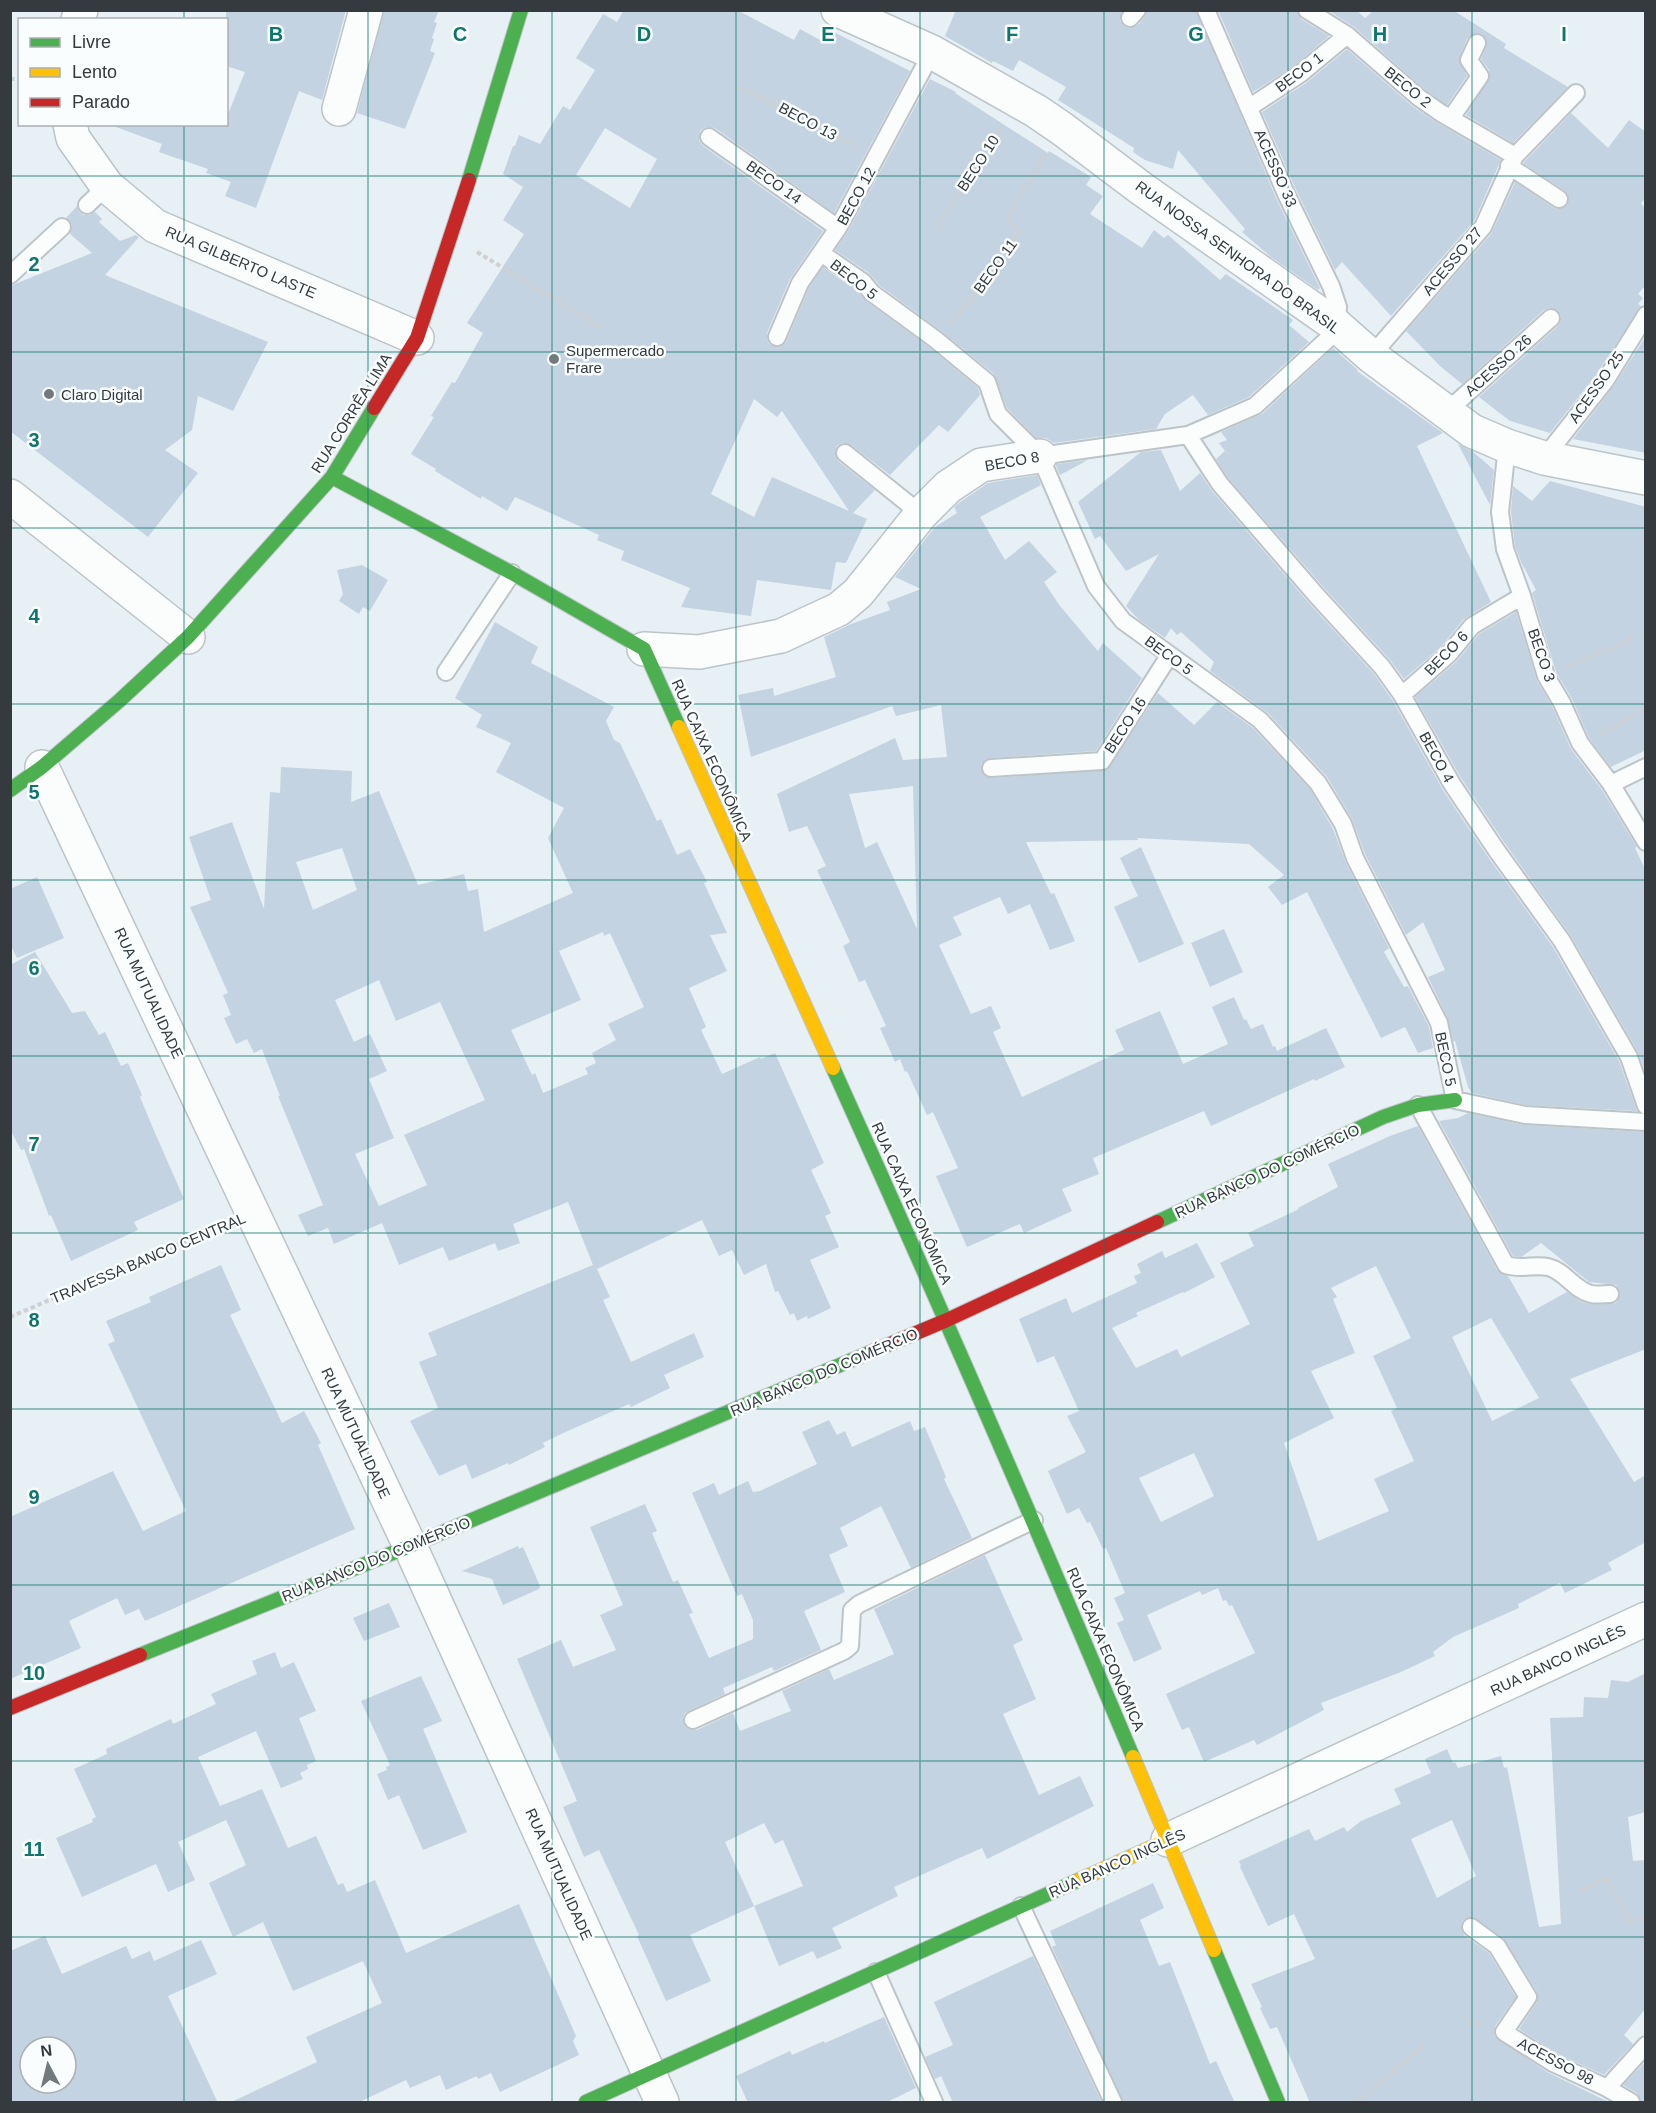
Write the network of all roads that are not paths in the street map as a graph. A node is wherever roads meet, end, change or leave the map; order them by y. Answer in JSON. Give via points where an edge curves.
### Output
{"nodes":[{"id":1,"x":366,"y":10,"type":"edge"},
{"id":2,"x":521,"y":10,"type":"edge"},
{"id":3,"x":838,"y":10,"type":"edge"},
{"id":4,"x":1206,"y":10,"type":"edge"},
{"id":5,"x":1307,"y":10,"type":"edge"},
{"id":6,"x":1347,"y":35,"type":"junction"},
{"id":7,"x":1477,"y":43,"type":"dead end"},
{"id":8,"x":932,"y":52,"type":"junction"},
{"id":9,"x":1576,"y":93,"type":"dead end"},
{"id":10,"x":1250,"y":107,"type":"junction"},
{"id":11,"x":339,"y":109,"type":"dead end"},
{"id":12,"x":1451,"y":118,"type":"junction"},
{"id":13,"x":70,"y":126,"type":"edge"},
{"id":14,"x":708,"y":137,"type":"dead end"},
{"id":15,"x":1512,"y":161,"type":"junction"},
{"id":16,"x":1559,"y":199,"type":"dead end"},
{"id":17,"x":62,"y":228,"type":"dead end"},
{"id":18,"x":838,"y":228,"type":"junction"},
{"id":19,"x":821,"y":253,"type":"junction"},
{"id":20,"x":10,"y":275,"type":"edge"},
{"id":21,"x":1646,"y":315,"type":"edge"},
{"id":22,"x":1551,"y":318,"type":"dead end"},
{"id":23,"x":1337,"y":326,"type":"junction"},
{"id":24,"x":777,"y":337,"type":"dead end"},
{"id":25,"x":417,"y":338,"type":"junction"},
{"id":26,"x":1371,"y":356,"type":"junction"},
{"id":27,"x":1445,"y":413,"type":"junction"},
{"id":28,"x":1188,"y":435,"type":"junction"},
{"id":29,"x":1507,"y":446,"type":"junction"},
{"id":30,"x":845,"y":453,"type":"dead end"},
{"id":31,"x":1040,"y":456,"type":"junction"},
{"id":32,"x":1544,"y":458,"type":"junction"},
{"id":33,"x":332,"y":477,"type":"junction"},
{"id":34,"x":1646,"y":478,"type":"edge"},
{"id":35,"x":10,"y":496,"type":"edge"},
{"id":36,"x":921,"y":514,"type":"junction"},
{"id":37,"x":512,"y":573,"type":"junction"},
{"id":38,"x":1522,"y":596,"type":"junction"},
{"id":39,"x":188,"y":638,"type":"junction"},
{"id":40,"x":644,"y":650,"type":"junction"},
{"id":41,"x":1169,"y":656,"type":"junction"},
{"id":42,"x":446,"y":672,"type":"dead end"},
{"id":43,"x":1402,"y":695,"type":"junction"},
{"id":44,"x":42,"y":767,"type":"junction"},
{"id":45,"x":1646,"y":767,"type":"edge"},
{"id":46,"x":991,"y":768,"type":"dead end"},
{"id":47,"x":1611,"y":784,"type":"junction"},
{"id":48,"x":10,"y":790,"type":"edge"},
{"id":49,"x":1646,"y":842,"type":"edge"},
{"id":50,"x":1455,"y":1100,"type":"junction"},
{"id":51,"x":1418,"y":1105,"type":"junction"},
{"id":52,"x":1646,"y":1106,"type":"edge"},
{"id":53,"x":1646,"y":1122,"type":"edge"},
{"id":54,"x":1610,"y":1294,"type":"dead end"},
{"id":55,"x":947,"y":1320,"type":"junction"},
{"id":56,"x":1034,"y":1520,"type":"junction"},
{"id":57,"x":410,"y":1546,"type":"junction"},
{"id":58,"x":1646,"y":1619,"type":"edge"},
{"id":59,"x":10,"y":1708,"type":"edge"},
{"id":60,"x":693,"y":1720,"type":"dead end"},
{"id":61,"x":1168,"y":1840,"type":"junction"},
{"id":62,"x":1021,"y":1906,"type":"junction"},
{"id":63,"x":1471,"y":1927,"type":"dead end"},
{"id":64,"x":876,"y":1972,"type":"junction"},
{"id":65,"x":1646,"y":2045,"type":"edge"},
{"id":66,"x":655,"y":2088,"type":"edge"},
{"id":67,"x":1607,"y":2088,"type":"junction"},
{"id":68,"x":586,"y":2103,"type":"edge"},
{"id":69,"x":934,"y":2103,"type":"edge"},
{"id":70,"x":1113,"y":2103,"type":"edge"},
{"id":71,"x":1278,"y":2103,"type":"edge"},
{"id":72,"x":1631,"y":2103,"type":"edge"}],
"edges":[{"from":1,"to":11,"type":"street"},
{"from":2,"to":25,"type":"street","name":"RUA CORRÊA LIMA"},
{"from":3,"to":8,"type":"street","name":"RUA NOSSA SENHORA DO BRASIL"},
{"from":4,"to":10,"type":"lane","name":"ACESSO 33"},
{"from":5,"to":6,"type":"lane","name":"BECO 2"},
{"from":6,"to":10,"type":"lane","name":"BECO 1","via":[[1300,74]]},
{"from":6,"to":12,"type":"lane","name":"BECO 2","via":[[1418,98]]},
{"from":7,"to":12,"type":"lane","via":[[1469,60],[1480,76]]},
{"from":8,"to":18,"type":"lane","name":"BECO 12"},
{"from":8,"to":23,"type":"street","name":"RUA NOSSA SENHORA DO BRASIL","via":[[1061,128]]},
{"from":9,"to":15,"type":"lane"},
{"from":10,"to":23,"type":"lane","name":"ACESSO 33","via":[[1331,286],[1338,307]]},
{"from":12,"to":15,"type":"lane","name":"BECO 2"},
{"from":13,"to":25,"type":"street","name":"RUA GILBERTO LASTE","via":[[97,196],[155,226]]},
{"from":14,"to":18,"type":"lane","name":"BECO 14"},
{"from":15,"to":16,"type":"lane","name":"BECO 2"},
{"from":15,"to":26,"type":"lane","name":"ACESSO 27","via":[[1483,226]]},
{"from":17,"to":20,"type":"lane"},
{"from":18,"to":19,"type":"lane","name":"BECO 12"},
{"from":19,"to":24,"type":"lane","name":"BECO 12","via":[[800,284]]},
{"from":19,"to":31,"type":"lane","name":"BECO 5","via":[[987,382],[998,414]]},
{"from":21,"to":32,"type":"lane","name":"ACESSO 25","via":[[1605,381]]},
{"from":22,"to":27,"type":"lane","name":"ACESSO 26"},
{"from":23,"to":26,"type":"street","name":"RUA NOSSA SENHORA DO BRASIL"},
{"from":23,"to":28,"type":"lane","name":"BECO 8","via":[[1256,406]]},
{"from":25,"to":33,"type":"street","name":"RUA CORRÊA LIMA"},
{"from":26,"to":27,"type":"street","name":"RUA NOSSA SENHORA DO BRASIL"},
{"from":27,"to":29,"type":"street","name":"RUA NOSSA SENHORA DO BRASIL","via":[[1472,431]]},
{"from":28,"to":31,"type":"lane","name":"BECO 8"},
{"from":28,"to":43,"type":"lane","name":"BECO 4","via":[[1220,484],[1369,652]]},
{"from":29,"to":32,"type":"street","name":"RUA NOSSA SENHORA DO BRASIL"},
{"from":29,"to":38,"type":"lane","name":"BECO 3","via":[[1500,512],[1505,549]]},
{"from":30,"to":36,"type":"lane"},
{"from":31,"to":36,"type":"street","name":"BECO 8","via":[[981,465],[948,487]]},
{"from":31,"to":41,"type":"lane","name":"BECO 5","via":[[1096,586],[1123,621]]},
{"from":32,"to":34,"type":"street","name":"RUA NOSSA SENHORA DO BRASIL"},
{"from":33,"to":37,"type":"street"},
{"from":33,"to":39,"type":"street","name":"RUA CORRÊA LIMA"},
{"from":35,"to":39,"type":"street"},
{"from":36,"to":40,"type":"street","name":"BECO 8","via":[[858,593],[840,609],[781,636],[699,652]]},
{"from":37,"to":40,"type":"street"},
{"from":37,"to":42,"type":"lane"},
{"from":38,"to":43,"type":"lane","name":"BECO 6","via":[[1472,626],[1449,654]]},
{"from":38,"to":47,"type":"lane","name":"BECO 3","via":[[1546,676],[1580,744]]},
{"from":39,"to":44,"type":"street","name":"RUA CORRÊA LIMA"},
{"from":40,"to":55,"type":"street","name":"RUA CAIXA ECONÔMICA"},
{"from":41,"to":46,"type":"lane","name":"BECO 16","via":[[1102,761]]},
{"from":41,"to":50,"type":"lane","name":"BECO 5","via":[[1260,720],[1318,783],[1343,824],[1355,858],[1439,1023]]},
{"from":43,"to":52,"type":"lane","name":"BECO 4","via":[[1452,784],[1562,941],[1629,1057]]},
{"from":44,"to":48,"type":"street","name":"RUA CORRÊA LIMA"},
{"from":44,"to":57,"type":"street","name":"RUA MUTUALIDADE"},
{"from":45,"to":47,"type":"lane"},
{"from":47,"to":49,"type":"lane","name":"BECO 3"},
{"from":50,"to":51,"type":"street","name":"RUA BANCO DO COMÉRCIO"},
{"from":50,"to":53,"type":"lane","name":"RUA BANCO DO COMÉRCIO","via":[[1525,1115]]},
{"from":51,"to":54,"type":"lane","via":[[1506,1265],[1518,1269],[1545,1267],[1557,1271],[1583,1291]]},
{"from":51,"to":55,"type":"street","name":"RUA BANCO DO COMÉRCIO","via":[[1383,1117]]},
{"from":55,"to":56,"type":"street","name":"RUA CAIXA ECONÔMICA"},
{"from":55,"to":57,"type":"street","name":"RUA BANCO DO COMÉRCIO"},
{"from":56,"to":60,"type":"lane","via":[[859,1604],[852,1610],[850,1646],[844,1651]]},
{"from":56,"to":61,"type":"street","name":"RUA CAIXA ECONÔMICA"},
{"from":57,"to":59,"type":"street","name":"RUA BANCO DO COMÉRCIO"},
{"from":57,"to":66,"type":"street","name":"RUA MUTUALIDADE"},
{"from":58,"to":61,"type":"street","name":"RUA BANCO INGLÊS"},
{"from":61,"to":62,"type":"street","name":"RUA BANCO INGLÊS"},
{"from":61,"to":71,"type":"street","name":"RUA CAIXA ECONÔMICA"},
{"from":62,"to":64,"type":"street","name":"RUA BANCO INGLÊS"},
{"from":62,"to":70,"type":"lane"},
{"from":63,"to":67,"type":"lane","name":"ACESSO 98","via":[[1497,1946],[1528,1997],[1504,2032],[1553,2063]]},
{"from":64,"to":66,"type":"street","name":"RUA BANCO INGLÊS"},
{"from":64,"to":69,"type":"lane"},
{"from":65,"to":67,"type":"lane"},
{"from":66,"to":68,"type":"street","name":"RUA BANCO INGLÊS"},
{"from":67,"to":72,"type":"lane","name":"ACESSO 98"}]}
